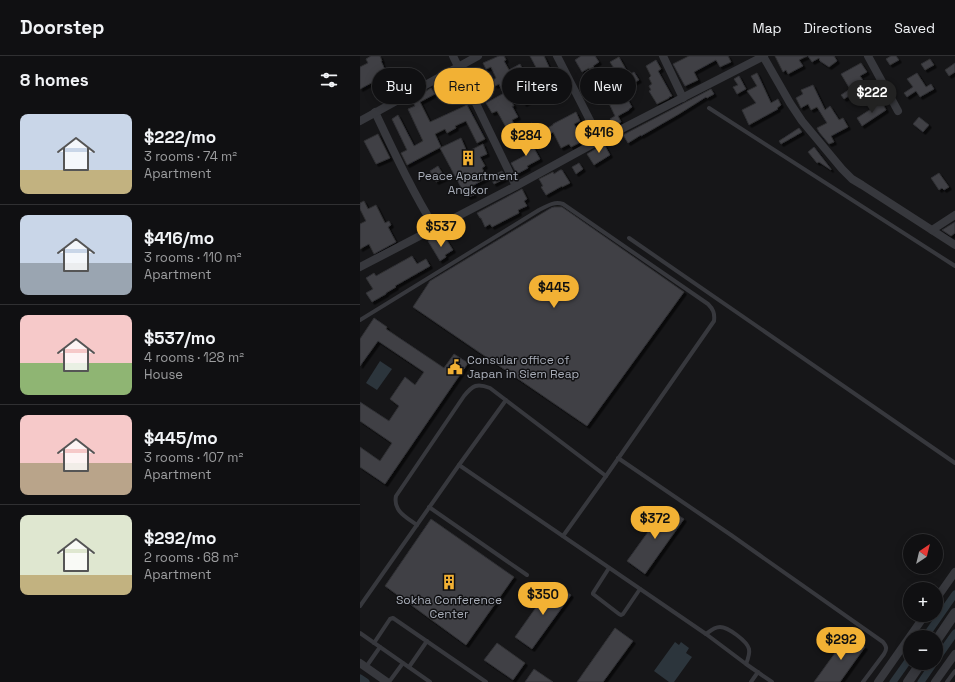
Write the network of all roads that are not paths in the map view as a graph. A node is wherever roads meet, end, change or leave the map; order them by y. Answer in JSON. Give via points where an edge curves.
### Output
{"nodes":[{"id":1,"x":453,"y":56,"type":"edge"},
{"id":2,"x":478,"y":56,"type":"edge"},
{"id":3,"x":557,"y":56,"type":"edge"},
{"id":4,"x":663,"y":56,"type":"edge"},
{"id":5,"x":763,"y":56,"type":"edge"},
{"id":6,"x":868,"y":56,"type":"edge"},
{"id":7,"x":458,"y":66,"type":"junction"},
{"id":8,"x":683,"y":98,"type":"junction"},
{"id":9,"x":708,"y":108,"type":"dead end"},
{"id":10,"x":898,"y":111,"type":"dead end"},
{"id":11,"x":375,"y":112,"type":"junction"},
{"id":12,"x":360,"y":121,"type":"edge"},
{"id":13,"x":600,"y":140,"type":"junction"},
{"id":14,"x":516,"y":186,"type":"junction"},
{"id":15,"x":955,"y":215,"type":"edge"},
{"id":16,"x":435,"y":228,"type":"junction"},
{"id":17,"x":932,"y":230,"type":"junction"},
{"id":18,"x":629,"y":238,"type":"dead end"},
{"id":19,"x":955,"y":245,"type":"edge"},
{"id":20,"x":360,"y":266,"type":"edge"},
{"id":21,"x":955,"y":266,"type":"edge"},
{"id":22,"x":360,"y":320,"type":"edge"},
{"id":23,"x":506,"y":400,"type":"junction"},
{"id":24,"x":618,"y":458,"type":"junction"},
{"id":25,"x":955,"y":463,"type":"edge"},
{"id":26,"x":459,"y":465,"type":"junction"},
{"id":27,"x":606,"y":476,"type":"junction"},
{"id":28,"x":429,"y":507,"type":"junction"},
{"id":29,"x":417,"y":525,"type":"junction"},
{"id":30,"x":562,"y":536,"type":"junction"},
{"id":31,"x":609,"y":568,"type":"junction"},
{"id":32,"x":955,"y":572,"type":"edge"},
{"id":33,"x":527,"y":575,"type":"dead end"},
{"id":34,"x":640,"y":589,"type":"junction"},
{"id":35,"x":943,"y":590,"type":"edge"},
{"id":36,"x":360,"y":606,"type":"edge"},
{"id":37,"x":955,"y":614,"type":"edge"},
{"id":38,"x":920,"y":622,"type":"edge"},
{"id":39,"x":943,"y":631,"type":"edge"},
{"id":40,"x":360,"y":633,"type":"edge"},
{"id":41,"x":706,"y":634,"type":"junction"},
{"id":42,"x":427,"y":641,"type":"junction"},
{"id":43,"x":374,"y":643,"type":"junction"},
{"id":44,"x":380,"y":647,"type":"junction"},
{"id":45,"x":955,"y":654,"type":"edge"},
{"id":46,"x":402,"y":663,"type":"junction"},
{"id":47,"x":746,"y":664,"type":"junction"},
{"id":48,"x":363,"y":665,"type":"edge"},
{"id":49,"x":409,"y":667,"type":"junction"},
{"id":50,"x":916,"y":670,"type":"edge"},
{"id":51,"x":955,"y":671,"type":"edge"},
{"id":52,"x":758,"y":672,"type":"junction"},
{"id":53,"x":388,"y":682,"type":"edge"},
{"id":54,"x":430,"y":682,"type":"edge"},
{"id":55,"x":486,"y":682,"type":"edge"},
{"id":56,"x":751,"y":682,"type":"edge"},
{"id":57,"x":772,"y":682,"type":"edge"},
{"id":58,"x":863,"y":682,"type":"edge"},
{"id":59,"x":878,"y":682,"type":"edge"},
{"id":60,"x":908,"y":682,"type":"edge"},
{"id":61,"x":935,"y":682,"type":"edge"},
{"id":62,"x":947,"y":682,"type":"edge"}],
"edges":[{"from":1,"to":7,"type":"street"},
{"from":2,"to":7,"type":"street"},
{"from":3,"to":13,"type":"street"},
{"from":4,"to":8,"type":"street"},
{"from":5,"to":8,"type":"street"},
{"from":5,"to":17,"type":"street","via":[[790,104],[842,170]]},
{"from":6,"to":10,"type":"street"},
{"from":7,"to":11,"type":"street"},
{"from":7,"to":14,"type":"street"},
{"from":8,"to":13,"type":"street"},
{"from":9,"to":21,"type":"lane"},
{"from":11,"to":12,"type":"street"},
{"from":11,"to":16,"type":"street","via":[[400,165]]},
{"from":13,"to":14,"type":"street"},
{"from":14,"to":16,"type":"street"},
{"from":15,"to":17,"type":"street"},
{"from":16,"to":20,"type":"street"},
{"from":17,"to":19,"type":"street"},
{"from":18,"to":25,"type":"lane"},
{"from":22,"to":24,"type":"lane","via":[[540,210],[557,202],[563,204],[702,299],[715,315],[714,321]]},
{"from":23,"to":26,"type":"lane"},
{"from":23,"to":27,"type":"lane"},
{"from":23,"to":29,"type":"lane","via":[[483,385],[470,389],[464,396],[396,496],[397,509]]},
{"from":24,"to":27,"type":"lane"},
{"from":24,"to":58,"type":"lane","via":[[883,642],[887,649]]},
{"from":26,"to":28,"type":"lane"},
{"from":26,"to":30,"type":"lane"},
{"from":27,"to":30,"type":"lane"},
{"from":28,"to":29,"type":"lane"},
{"from":28,"to":33,"type":"lane"},
{"from":29,"to":36,"type":"lane"},
{"from":30,"to":31,"type":"lane"},
{"from":31,"to":34,"type":"lane"},
{"from":31,"to":34,"type":"lane","via":[[593,594],[621,615]]},
{"from":32,"to":35,"type":"street"},
{"from":34,"to":41,"type":"lane"},
{"from":37,"to":39,"type":"street"},
{"from":38,"to":59,"type":"street"},
{"from":40,"to":43,"type":"lane"},
{"from":41,"to":47,"type":"lane"},
{"from":41,"to":47,"type":"lane","via":[[722,627],[745,641],[749,648]]},
{"from":42,"to":43,"type":"lane","via":[[392,618]]},
{"from":42,"to":49,"type":"lane"},
{"from":42,"to":55,"type":"lane"},
{"from":43,"to":44,"type":"lane"},
{"from":44,"to":46,"type":"lane"},
{"from":44,"to":48,"type":"lane"},
{"from":45,"to":61,"type":"street"},
{"from":46,"to":49,"type":"lane"},
{"from":46,"to":53,"type":"lane"},
{"from":47,"to":52,"type":"lane"},
{"from":48,"to":53,"type":"street"},
{"from":49,"to":54,"type":"lane"},
{"from":50,"to":60,"type":"street"},
{"from":51,"to":62,"type":"lane"},
{"from":52,"to":56,"type":"lane"},
{"from":52,"to":57,"type":"lane"}]}
